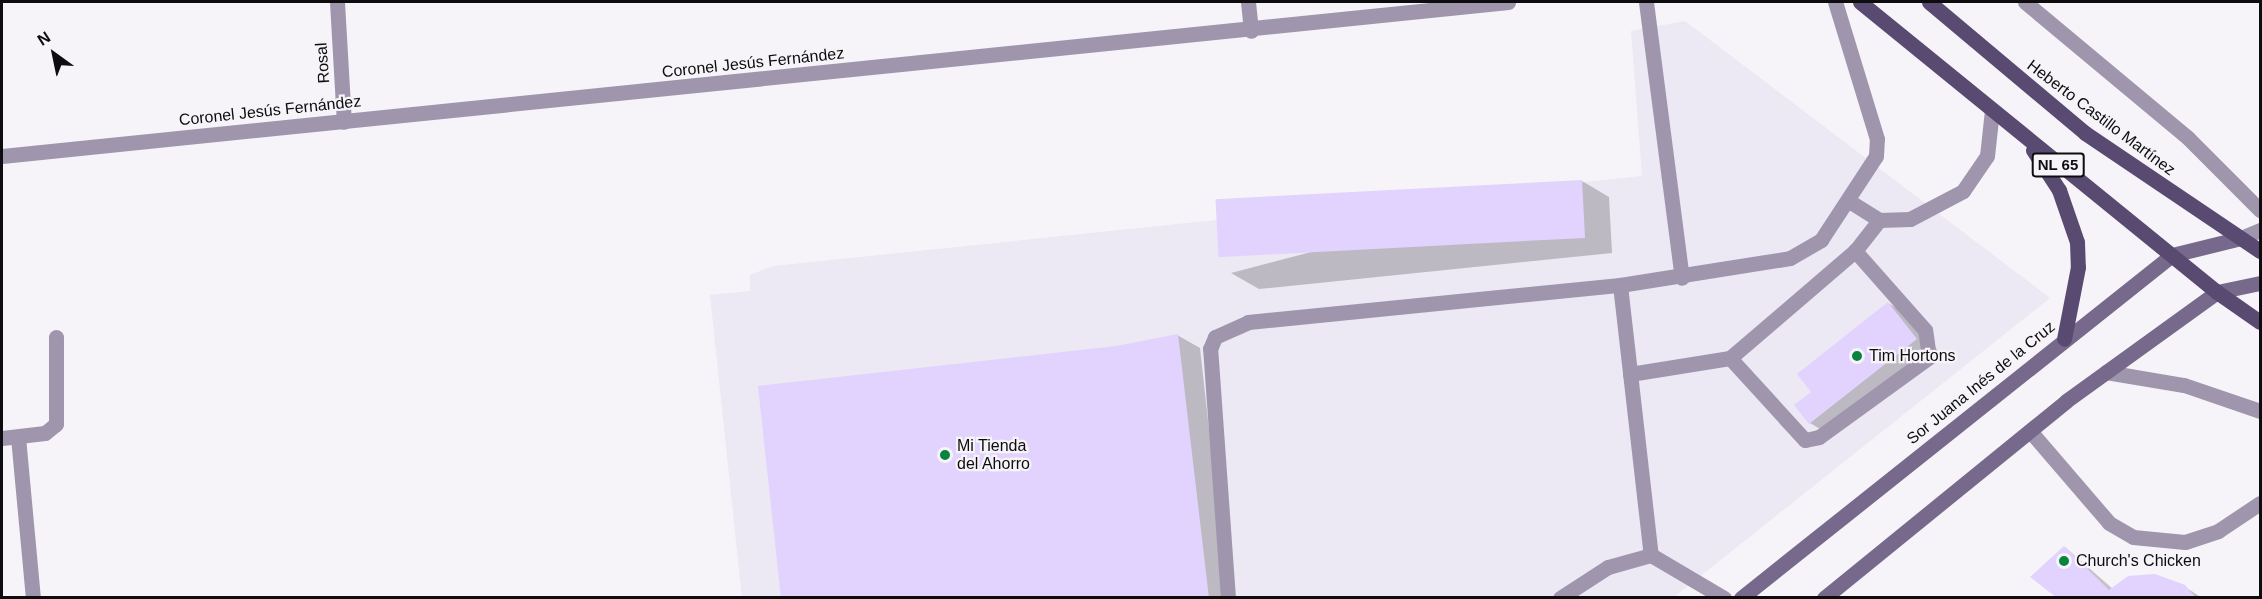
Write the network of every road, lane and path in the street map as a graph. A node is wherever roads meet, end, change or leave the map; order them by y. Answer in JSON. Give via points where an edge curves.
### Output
{"nodes":[{"id":1,"x":337,"y":2,"type":"edge"},
{"id":2,"x":1248,"y":2,"type":"edge"},
{"id":3,"x":1508,"y":2,"type":"edge"},
{"id":4,"x":1646,"y":2,"type":"edge"},
{"id":5,"x":1835,"y":2,"type":"edge"},
{"id":6,"x":1860,"y":2,"type":"edge"},
{"id":7,"x":1929,"y":2,"type":"edge"},
{"id":8,"x":2025,"y":2,"type":"edge"},
{"id":9,"x":1251,"y":31,"type":"junction"},
{"id":10,"x":1992,"y":110,"type":"junction"},
{"id":11,"x":345,"y":122,"type":"junction"},
{"id":12,"x":2027,"y":139,"type":"junction"},
{"id":13,"x":2,"y":156,"type":"edge"},
{"id":14,"x":1849,"y":201,"type":"junction"},
{"id":15,"x":2260,"y":210,"type":"edge"},
{"id":16,"x":1879,"y":220,"type":"junction"},
{"id":17,"x":2260,"y":230,"type":"edge"},
{"id":18,"x":2241,"y":238,"type":"junction"},
{"id":19,"x":2260,"y":251,"type":"edge"},
{"id":20,"x":1855,"y":252,"type":"junction"},
{"id":21,"x":2172,"y":255,"type":"junction"},
{"id":22,"x":1682,"y":278,"type":"junction"},
{"id":23,"x":2260,"y":283,"type":"edge"},
{"id":24,"x":1620,"y":285,"type":"junction"},
{"id":25,"x":2217,"y":292,"type":"junction"},
{"id":26,"x":2260,"y":322,"type":"edge"},
{"id":27,"x":56,"y":337,"type":"dead end"},
{"id":28,"x":2064,"y":339,"type":"junction"},
{"id":29,"x":1730,"y":358,"type":"junction"},
{"id":30,"x":2106,"y":372,"type":"junction"},
{"id":31,"x":1630,"y":374,"type":"junction"},
{"id":32,"x":2260,"y":411,"type":"edge"},
{"id":33,"x":2030,"y":431,"type":"junction"},
{"id":34,"x":18,"y":437,"type":"junction"},
{"id":35,"x":2,"y":438,"type":"edge"},
{"id":36,"x":2260,"y":502,"type":"edge"},
{"id":37,"x":1651,"y":555,"type":"junction"},
{"id":38,"x":33,"y":597,"type":"edge"},
{"id":39,"x":1228,"y":597,"type":"edge"},
{"id":40,"x":1560,"y":597,"type":"edge"},
{"id":41,"x":1724,"y":597,"type":"edge"},
{"id":42,"x":1741,"y":597,"type":"edge"},
{"id":43,"x":1824,"y":597,"type":"edge"}],
"edges":[{"from":1,"to":11,"type":"street","name":"Rosal"},
{"from":2,"to":9,"type":"street"},
{"from":3,"to":9,"type":"street","name":"Coronel Jesús Fernández"},
{"from":4,"to":22,"type":"street"},
{"from":5,"to":14,"type":"street","via":[[1877,139],[1876,156]]},
{"from":6,"to":10,"type":"main road","number":"NL 65"},
{"from":7,"to":18,"type":"main road","name":"Heberto Castillo Martínez","number":"NL 65","via":[[2085,133]]},
{"from":8,"to":15,"type":"street","via":[[2188,138]]},
{"from":9,"to":11,"type":"street","name":"Coronel Jesús Fernández"},
{"from":10,"to":12,"type":"main road","number":"NL 65"},
{"from":10,"to":16,"type":"street","via":[[1987,156],[1963,191],[1910,219]]},
{"from":11,"to":13,"type":"street","name":"Coronel Jesús Fernández"},
{"from":12,"to":21,"type":"main road","number":"NL 65"},
{"from":12,"to":28,"type":"main road","via":[[2059,190],[2077,242],[2078,267]]},
{"from":14,"to":16,"type":"street"},
{"from":14,"to":22,"type":"street","via":[[1821,240],[1790,258]]},
{"from":16,"to":20,"type":"street"},
{"from":17,"to":18,"type":"street","name":"Sor Juana Inés de la Cruz"},
{"from":18,"to":19,"type":"main road","name":"Heberto Castillo Martínez","number":"NL 65"},
{"from":18,"to":21,"type":"main road","name":"Sor Juana Inés de la Cruz"},
{"from":20,"to":29,"type":"street"},
{"from":20,"to":29,"type":"street","via":[[1925,330],[1929,357],[1819,438],[1805,440]]},
{"from":21,"to":25,"type":"main road","number":"NL 65"},
{"from":21,"to":28,"type":"main road","name":"Sor Juana Inés de la Cruz"},
{"from":22,"to":24,"type":"street"},
{"from":23,"to":25,"type":"main road"},
{"from":24,"to":31,"type":"street"},
{"from":24,"to":39,"type":"street","via":[[1226,328],[1210,349]]},
{"from":25,"to":26,"type":"main road","number":"NL 65"},
{"from":25,"to":30,"type":"main road"},
{"from":27,"to":34,"type":"street","via":[[56,424],[45,433]]},
{"from":28,"to":42,"type":"main road","name":"Sor Juana Inés de la Cruz"},
{"from":29,"to":31,"type":"street"},
{"from":30,"to":32,"type":"street","via":[[2184,385]]},
{"from":30,"to":33,"type":"main road"},
{"from":31,"to":37,"type":"street"},
{"from":33,"to":36,"type":"street","via":[[2109,524],[2133,537],[2186,542],[2218,531]]},
{"from":33,"to":43,"type":"main road"},
{"from":34,"to":35,"type":"street"},
{"from":34,"to":38,"type":"street"},
{"from":37,"to":40,"type":"street","via":[[1608,567]]},
{"from":37,"to":41,"type":"street"}]}
